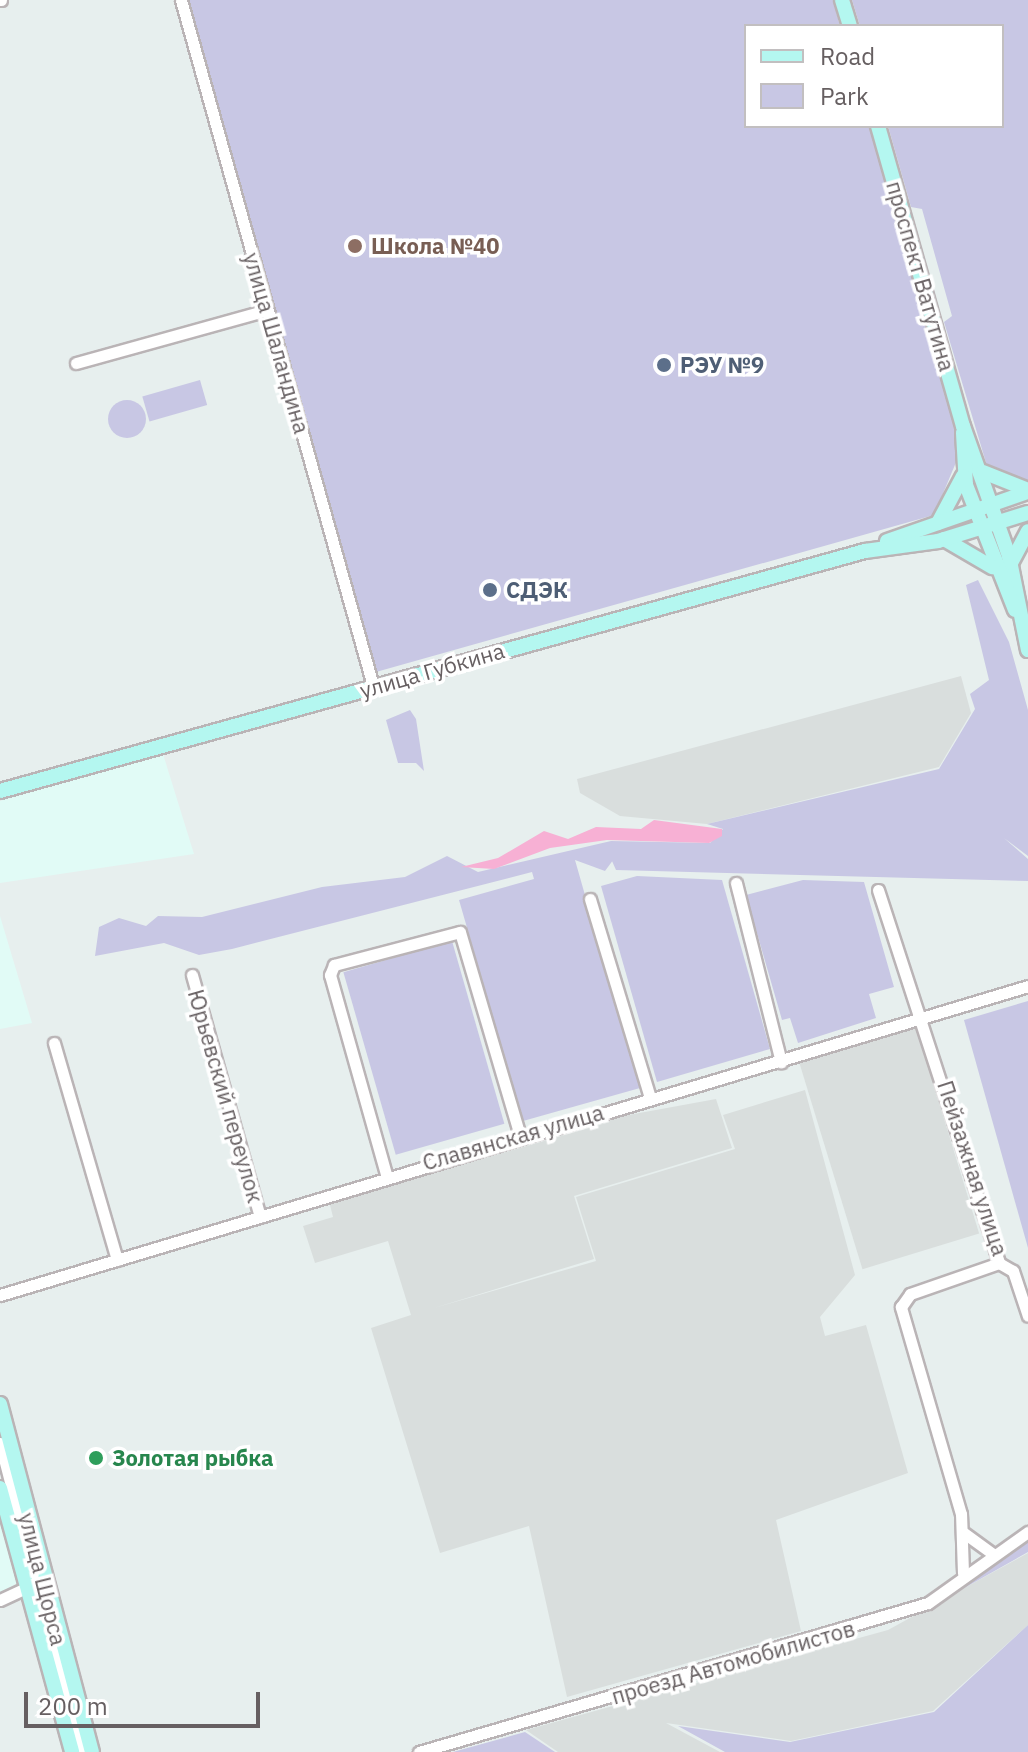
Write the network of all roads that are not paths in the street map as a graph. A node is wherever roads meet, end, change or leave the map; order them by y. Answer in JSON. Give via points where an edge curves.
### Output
{"nodes":[{"id":1,"x":181,"y":0,"type":"edge"},
{"id":2,"x":842,"y":0,"type":"edge"},
{"id":3,"x":849,"y":24,"type":"edge"},
{"id":4,"x":879,"y":128,"type":"edge"},
{"id":5,"x":267,"y":310,"type":"junction"},
{"id":6,"x":76,"y":363,"type":"dead end"},
{"id":7,"x":963,"y":426,"type":"junction"},
{"id":8,"x":984,"y":474,"type":"junction"},
{"id":9,"x":965,"y":480,"type":"junction"},
{"id":10,"x":1027,"y":492,"type":"edge"},
{"id":11,"x":983,"y":504,"type":"junction"},
{"id":12,"x":1028,"y":511,"type":"edge"},
{"id":13,"x":943,"y":521,"type":"junction"},
{"id":14,"x":1000,"y":523,"type":"junction"},
{"id":15,"x":972,"y":526,"type":"junction"},
{"id":16,"x":1028,"y":531,"type":"edge"},
{"id":17,"x":947,"y":538,"type":"junction"},
{"id":18,"x":865,"y":551,"type":"junction"},
{"id":19,"x":1010,"y":559,"type":"junction"},
{"id":20,"x":991,"y":564,"type":"junction"},
{"id":21,"x":1010,"y":592,"type":"junction"},
{"id":22,"x":1028,"y":650,"type":"edge"},
{"id":23,"x":373,"y":686,"type":"junction"},
{"id":24,"x":0,"y":791,"type":"edge"},
{"id":25,"x":736,"y":883,"type":"dead end"},
{"id":26,"x":878,"y":890,"type":"dead end"},
{"id":27,"x":590,"y":899,"type":"dead end"},
{"id":28,"x":192,"y":975,"type":"dead end"},
{"id":29,"x":1028,"y":986,"type":"edge"},
{"id":30,"x":918,"y":1019,"type":"junction"},
{"id":31,"x":54,"y":1043,"type":"dead end"},
{"id":32,"x":781,"y":1062,"type":"junction"},
{"id":33,"x":650,"y":1098,"type":"junction"},
{"id":34,"x":519,"y":1133,"type":"junction"},
{"id":35,"x":386,"y":1174,"type":"junction"},
{"id":36,"x":260,"y":1217,"type":"junction"},
{"id":37,"x":117,"y":1260,"type":"junction"},
{"id":38,"x":999,"y":1263,"type":"junction"},
{"id":39,"x":0,"y":1295,"type":"edge"},
{"id":40,"x":1028,"y":1316,"type":"edge"},
{"id":41,"x":0,"y":1404,"type":"edge"},
{"id":42,"x":0,"y":1443,"type":"edge"},
{"id":43,"x":0,"y":1488,"type":"edge"},
{"id":44,"x":963,"y":1532,"type":"junction"},
{"id":45,"x":1028,"y":1532,"type":"edge"},
{"id":46,"x":993,"y":1554,"type":"junction"},
{"id":47,"x":963,"y":1573,"type":"junction"},
{"id":48,"x":33,"y":1587,"type":"junction"},
{"id":49,"x":0,"y":1593,"type":"edge"},
{"id":50,"x":0,"y":1600,"type":"edge"},
{"id":51,"x":426,"y":1751,"type":"edge"},
{"id":52,"x":72,"y":1752,"type":"edge"},
{"id":53,"x":80,"y":1752,"type":"edge"},
{"id":54,"x":92,"y":1752,"type":"edge"}],
"edges":[{"from":1,"to":5,"type":"street","name":"улица Шаландина"},
{"from":2,"to":3,"type":"main road"},
{"from":4,"to":7,"type":"main road","name":"проспект Ватутина"},
{"from":5,"to":6,"type":"street"},
{"from":5,"to":23,"type":"street","name":"улица Шаландина"},
{"from":7,"to":8,"type":"main road","name":"проспект Ватутина"},
{"from":7,"to":9,"type":"main road","name":"проспект Ватутина"},
{"from":8,"to":9,"type":"main road","via":[[978,486]]},
{"from":8,"to":10,"type":"main road"},
{"from":8,"to":11,"type":"main road"},
{"from":9,"to":11,"type":"main road"},
{"from":9,"to":13,"type":"main road"},
{"from":10,"to":11,"type":"main road","name":"улица Губкина"},
{"from":10,"to":12,"type":"main road"},
{"from":10,"to":14,"type":"main road"},
{"from":11,"to":13,"type":"main road","name":"улица Губкина"},
{"from":11,"to":14,"type":"main road"},
{"from":11,"to":15,"type":"main road"},
{"from":12,"to":14,"type":"main road"},
{"from":13,"to":15,"type":"main road"},
{"from":13,"to":17,"type":"main road"},
{"from":13,"to":18,"type":"main road","name":"улица Губкина"},
{"from":14,"to":15,"type":"main road"},
{"from":14,"to":19,"type":"main road"},
{"from":14,"to":20,"type":"main road"},
{"from":15,"to":17,"type":"main road"},
{"from":15,"to":20,"type":"main road"},
{"from":16,"to":19,"type":"main road"},
{"from":17,"to":18,"type":"main road","name":"улица Губкина"},
{"from":17,"to":20,"type":"main road"},
{"from":18,"to":23,"type":"main road","name":"улица Губкина"},
{"from":19,"to":20,"type":"main road","via":[[998,551]]},
{"from":19,"to":21,"type":"main road"},
{"from":20,"to":21,"type":"main road"},
{"from":21,"to":22,"type":"main road"},
{"from":23,"to":24,"type":"main road","name":"улица Губкина"},
{"from":25,"to":32,"type":"street"},
{"from":26,"to":30,"type":"street","name":"Пейзажная улица"},
{"from":27,"to":33,"type":"street"},
{"from":28,"to":36,"type":"street","name":"Юрьевский переулок"},
{"from":29,"to":30,"type":"street","name":"Славянская улица"},
{"from":30,"to":32,"type":"street","name":"Славянская улица"},
{"from":30,"to":38,"type":"street","name":"Пейзажная улица","via":[[934,1044]]},
{"from":31,"to":37,"type":"street"},
{"from":32,"to":33,"type":"street","name":"Славянская улица"},
{"from":33,"to":34,"type":"street","name":"Славянская улица"},
{"from":34,"to":35,"type":"street","name":"Славянская улица"},
{"from":34,"to":35,"type":"street","via":[[460,932],[334,965],[330,975]]},
{"from":35,"to":36,"type":"street","name":"Славянская улица"},
{"from":36,"to":37,"type":"street","name":"Славянская улица"},
{"from":37,"to":39,"type":"street","name":"Славянская улица"},
{"from":38,"to":40,"type":"street","name":"Пейзажная улица","via":[[1013,1271]]},
{"from":38,"to":44,"type":"street","via":[[910,1294],[901,1307]]},
{"from":41,"to":48,"type":"main road","name":"улица Щорса"},
{"from":42,"to":48,"type":"street","name":"улица Щорса"},
{"from":43,"to":48,"type":"main road","name":"улица Щорса"},
{"from":44,"to":46,"type":"street"},
{"from":44,"to":47,"type":"street"},
{"from":45,"to":46,"type":"street","name":"проезд Автомобилистов"},
{"from":46,"to":47,"type":"street","name":"проезд Автомобилистов"},
{"from":47,"to":51,"type":"street","name":"проезд Автомобилистов","via":[[928,1603],[879,1620]]},
{"from":48,"to":49,"type":"street"},
{"from":48,"to":50,"type":"street"},
{"from":48,"to":52,"type":"main road","name":"улица Щорса"},
{"from":48,"to":53,"type":"street","name":"улица Щорса"},
{"from":48,"to":54,"type":"main road","name":"улица Щорса"}]}
